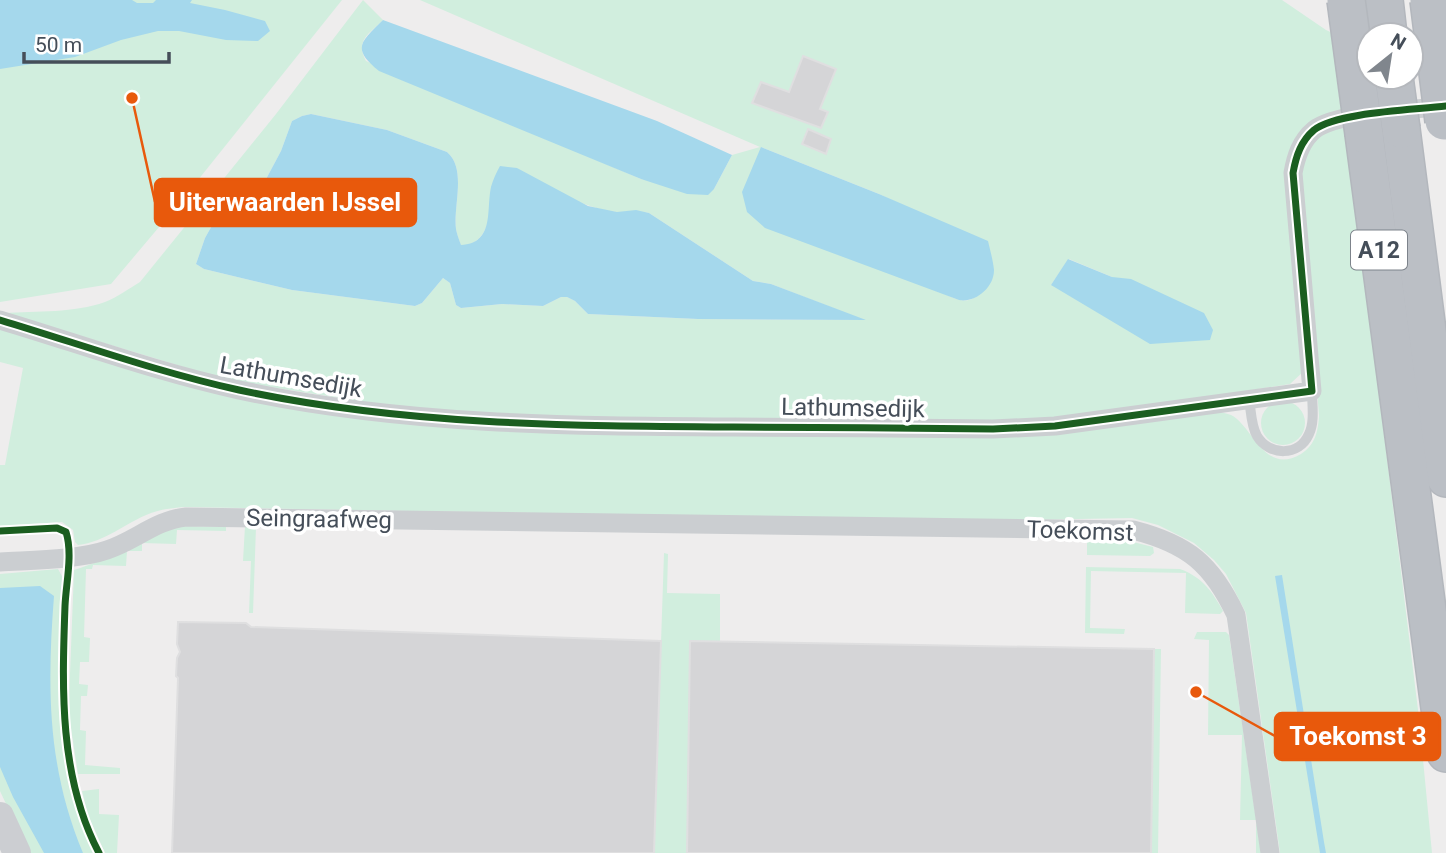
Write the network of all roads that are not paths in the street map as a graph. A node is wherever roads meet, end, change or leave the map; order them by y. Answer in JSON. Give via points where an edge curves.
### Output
{"nodes":[{"id":1,"x":1346,"y":0,"type":"edge"},
{"id":2,"x":1384,"y":0,"type":"edge"},
{"id":3,"x":1429,"y":0,"type":"edge"},
{"id":4,"x":1386,"y":21,"type":"edge"},
{"id":5,"x":1396,"y":91,"type":"edge"},
{"id":6,"x":1446,"y":120,"type":"edge"},
{"id":7,"x":0,"y":320,"type":"edge"},
{"id":8,"x":1312,"y":391,"type":"junction"},
{"id":9,"x":1248,"y":398,"type":"junction"},
{"id":10,"x":1446,"y":478,"type":"edge"},
{"id":11,"x":646,"y":524,"type":"joint"},
{"id":12,"x":0,"y":562,"type":"edge"},
{"id":13,"x":1446,"y":753,"type":"edge"},
{"id":14,"x":0,"y":816,"type":"edge"},
{"id":15,"x":17,"y":853,"type":"edge"},
{"id":16,"x":1270,"y":853,"type":"edge"}],
"edges":[{"from":1,"to":13,"type":"highway","number":"A12","bridge":true},
{"from":2,"to":4,"type":"highway"},
{"from":3,"to":6,"type":"highway","bridge":true},
{"from":5,"to":10,"type":"highway","number":"A12","bridge":true},
{"from":6,"to":8,"type":"street","via":[[1328,122],[1301,146],[1293,173]]},
{"from":7,"to":9,"type":"street","name":"Lathumsedijk","via":[[141,365],[240,390],[362,410],[482,422],[993,429],[1055,426]]},
{"from":8,"to":9,"type":"street","name":"Lathumsedijk"},
{"from":8,"to":9,"type":"lane","via":[[1310,433],[1288,452],[1263,445],[1255,433]]},
{"from":11,"to":12,"type":"street","name":"Seingraafweg","via":[[186,517],[159,524],[104,552]]},
{"from":11,"to":16,"type":"street","name":"Toekomst","via":[[1133,530],[1174,543],[1214,575],[1236,615]]},
{"from":14,"to":15,"type":"street"}]}
